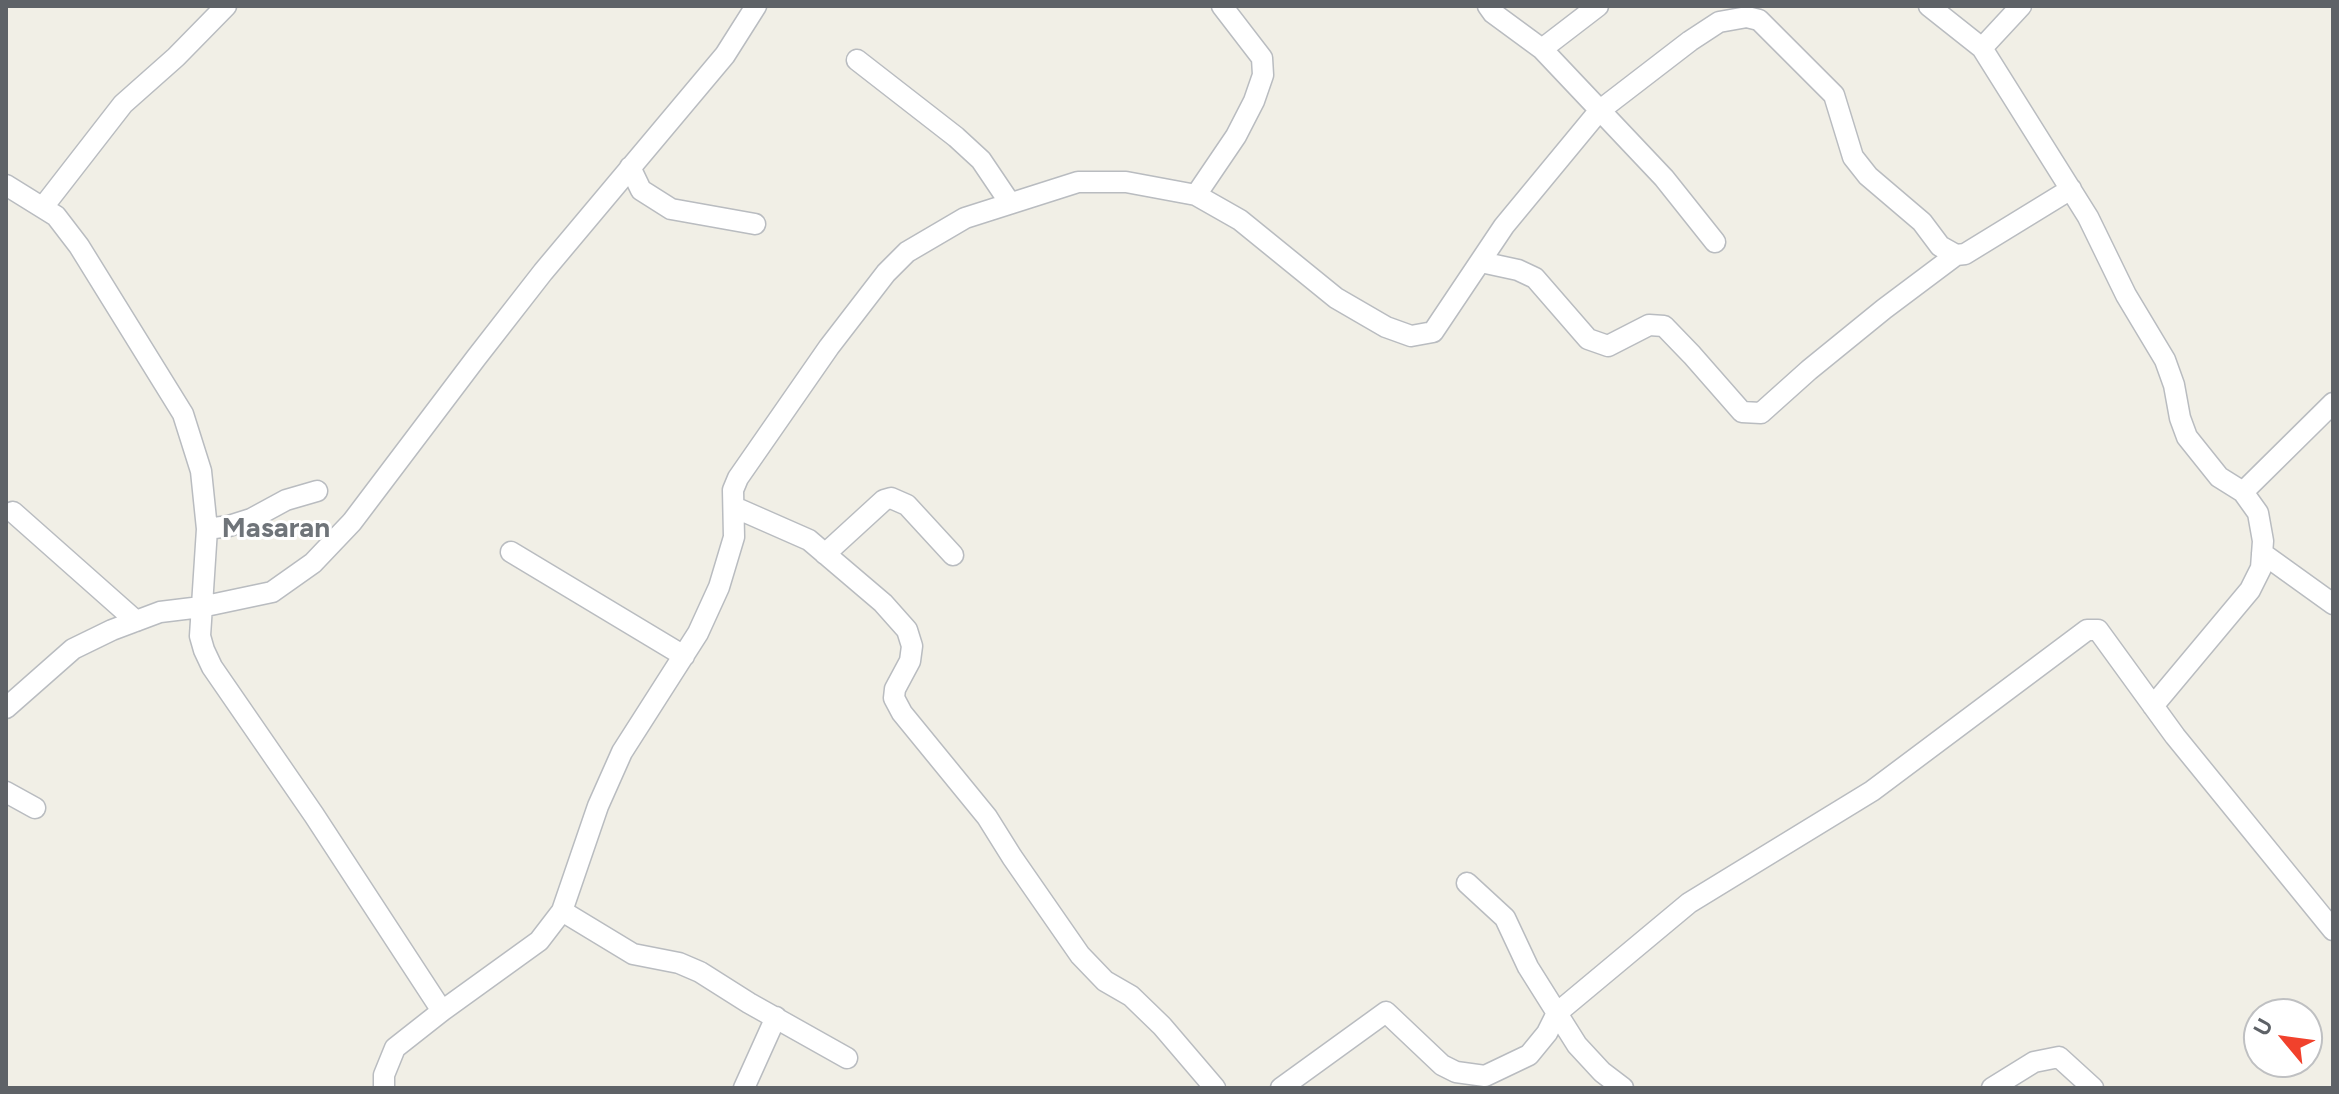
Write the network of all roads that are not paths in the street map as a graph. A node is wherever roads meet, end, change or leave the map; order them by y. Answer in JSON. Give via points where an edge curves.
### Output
{"nodes":[{"id":1,"x":226,"y":6,"type":"edge"},
{"id":2,"x":756,"y":6,"type":"edge"},
{"id":3,"x":1222,"y":6,"type":"edge"},
{"id":4,"x":1488,"y":6,"type":"edge"},
{"id":5,"x":1598,"y":6,"type":"edge"},
{"id":6,"x":1929,"y":6,"type":"edge"},
{"id":7,"x":2021,"y":6,"type":"edge"},
{"id":8,"x":1720,"y":14,"type":"edge"},
{"id":9,"x":1982,"y":48,"type":"junction"},
{"id":10,"x":1542,"y":49,"type":"junction"},
{"id":11,"x":857,"y":60,"type":"dead end"},
{"id":12,"x":1599,"y":111,"type":"junction"},
{"id":13,"x":630,"y":167,"type":"junction"},
{"id":14,"x":6,"y":185,"type":"edge"},
{"id":15,"x":2071,"y":189,"type":"junction"},
{"id":16,"x":1196,"y":195,"type":"junction"},
{"id":17,"x":1010,"y":203,"type":"junction"},
{"id":18,"x":43,"y":207,"type":"junction"},
{"id":19,"x":755,"y":224,"type":"dead end"},
{"id":20,"x":1715,"y":242,"type":"dead end"},
{"id":21,"x":1956,"y":255,"type":"junction"},
{"id":22,"x":1481,"y":262,"type":"junction"},
{"id":23,"x":2333,"y":403,"type":"edge"},
{"id":24,"x":317,"y":491,"type":"dead end"},
{"id":25,"x":2243,"y":492,"type":"junction"},
{"id":26,"x":734,"y":507,"type":"junction"},
{"id":27,"x":13,"y":512,"type":"dead end"},
{"id":28,"x":207,"y":529,"type":"junction"},
{"id":29,"x":511,"y":552,"type":"dead end"},
{"id":30,"x":2262,"y":553,"type":"junction"},
{"id":31,"x":825,"y":554,"type":"junction"},
{"id":32,"x":953,"y":555,"type":"dead end"},
{"id":33,"x":2333,"y":604,"type":"edge"},
{"id":34,"x":201,"y":607,"type":"junction"},
{"id":35,"x":136,"y":621,"type":"junction"},
{"id":36,"x":684,"y":656,"type":"junction"},
{"id":37,"x":2153,"y":706,"type":"junction"},
{"id":38,"x":6,"y":708,"type":"edge"},
{"id":39,"x":6,"y":792,"type":"edge"},
{"id":40,"x":35,"y":808,"type":"dead end"},
{"id":41,"x":1467,"y":883,"type":"dead end"},
{"id":42,"x":562,"y":911,"type":"junction"},
{"id":43,"x":2333,"y":930,"type":"edge"},
{"id":44,"x":442,"y":1011,"type":"junction"},
{"id":45,"x":1557,"y":1013,"type":"junction"},
{"id":46,"x":776,"y":1017,"type":"junction"},
{"id":47,"x":847,"y":1058,"type":"dead end"},
{"id":48,"x":384,"y":1088,"type":"edge"},
{"id":49,"x":744,"y":1088,"type":"edge"},
{"id":50,"x":1215,"y":1088,"type":"edge"},
{"id":51,"x":1281,"y":1088,"type":"edge"},
{"id":52,"x":1623,"y":1088,"type":"edge"},
{"id":53,"x":1992,"y":1088,"type":"edge"},
{"id":54,"x":2093,"y":1088,"type":"edge"}],
"edges":[{"from":1,"to":18,"type":"street","via":[[123,104]]},
{"from":2,"to":13,"type":"street","via":[[725,55]]},
{"from":3,"to":16,"type":"street","via":[[1262,58],[1263,75],[1236,136]]},
{"from":4,"to":10,"type":"street"},
{"from":5,"to":10,"type":"street"},
{"from":6,"to":9,"type":"street"},
{"from":7,"to":9,"type":"street"},
{"from":8,"to":12,"type":"street","via":[[1719,22]]},
{"from":8,"to":21,"type":"street","via":[[1759,20],[1819,79],[1834,95],[1853,157],[1940,246]]},
{"from":9,"to":15,"type":"street"},
{"from":10,"to":12,"type":"street"},
{"from":11,"to":17,"type":"street","via":[[981,160]]},
{"from":12,"to":20,"type":"street","via":[[1664,178]]},
{"from":12,"to":22,"type":"street","via":[[1504,226]]},
{"from":13,"to":19,"type":"street","via":[[641,190],[671,209]]},
{"from":13,"to":34,"type":"street","via":[[485,345],[352,522],[313,563],[272,592]]},
{"from":14,"to":18,"type":"street"},
{"from":15,"to":21,"type":"street"},
{"from":15,"to":25,"type":"street","via":[[2165,360],[2187,437],[2219,477]]},
{"from":16,"to":17,"type":"street","via":[[1126,182],[1078,182]]},
{"from":16,"to":22,"type":"street","via":[[1240,220],[1336,298],[1411,336],[1433,332]]},
{"from":17,"to":26,"type":"street","via":[[965,218],[929,238],[886,273],[738,478]]},
{"from":18,"to":28,"type":"street","via":[[79,246],[183,414],[201,471]]},
{"from":21,"to":22,"type":"street","via":[[1761,413],[1742,412],[1664,326],[1649,325],[1608,346],[1588,339],[1535,278]]},
{"from":23,"to":25,"type":"street"},
{"from":24,"to":28,"type":"street","via":[[251,519]]},
{"from":25,"to":30,"type":"street","via":[[2258,513]]},
{"from":26,"to":31,"type":"street","via":[[809,540]]},
{"from":26,"to":36,"type":"street","via":[[734,537],[719,587]]},
{"from":27,"to":35,"type":"street"},
{"from":28,"to":34,"type":"street"},
{"from":29,"to":36,"type":"street"},
{"from":30,"to":33,"type":"street"},
{"from":30,"to":37,"type":"street","via":[[2250,590]]},
{"from":31,"to":32,"type":"street","via":[[891,498],[907,505]]},
{"from":31,"to":50,"type":"street","via":[[907,630],[910,661],[894,698],[902,713],[987,817],[1080,955],[1162,1026]]},
{"from":34,"to":35,"type":"street"},
{"from":34,"to":44,"type":"street","via":[[200,636],[212,667]]},
{"from":35,"to":38,"type":"street","via":[[73,649]]},
{"from":36,"to":42,"type":"street","via":[[622,752]]},
{"from":37,"to":43,"type":"street"},
{"from":37,"to":45,"type":"street","via":[[2098,630],[2087,630],[1872,791],[1689,903]]},
{"from":39,"to":40,"type":"street"},
{"from":41,"to":45,"type":"street","via":[[1505,918]]},
{"from":42,"to":44,"type":"street","via":[[539,941]]},
{"from":42,"to":46,"type":"street","via":[[633,954],[700,972]]},
{"from":44,"to":48,"type":"street","via":[[395,1048]]},
{"from":45,"to":51,"type":"street","via":[[1529,1055],[1485,1076],[1442,1065],[1386,1012]]},
{"from":45,"to":52,"type":"street","via":[[1577,1045]]},
{"from":46,"to":47,"type":"street"},
{"from":46,"to":49,"type":"street"},
{"from":53,"to":54,"type":"street","via":[[2034,1062],[2059,1057]]}]}
